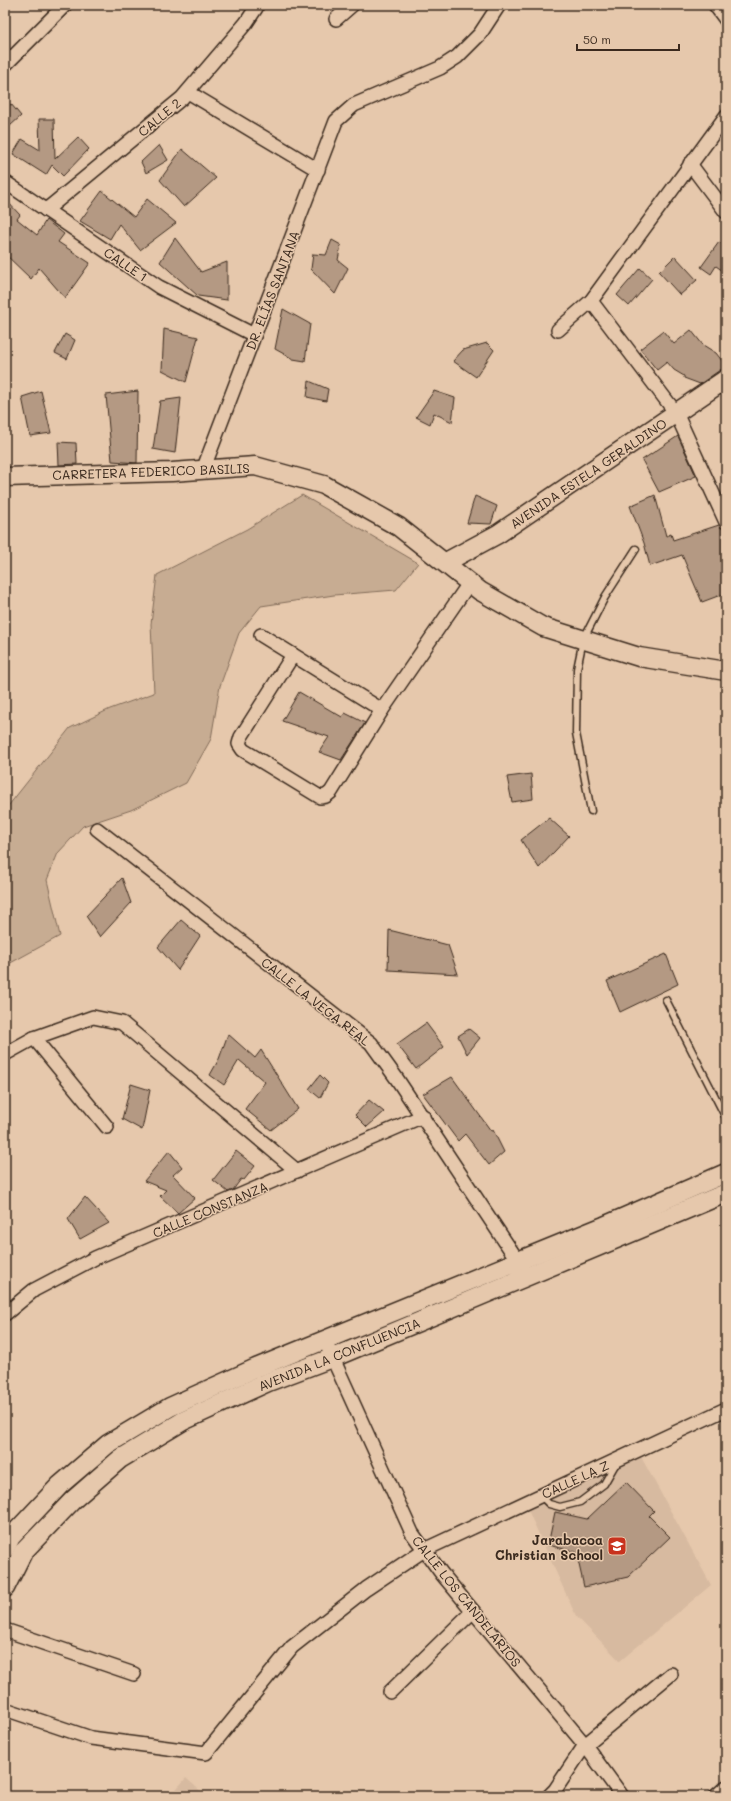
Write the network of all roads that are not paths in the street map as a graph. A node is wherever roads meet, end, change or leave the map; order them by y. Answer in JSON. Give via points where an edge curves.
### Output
{"nodes":[{"id":1,"x":65,"y":5,"type":"edge"},
{"id":2,"x":352,"y":5,"type":"edge"},
{"id":3,"x":499,"y":5,"type":"edge"},
{"id":4,"x":715,"y":5,"type":"edge"},
{"id":5,"x":256,"y":8,"type":"dead end"},
{"id":6,"x":336,"y":19,"type":"dead end"},
{"id":7,"x":726,"y":20,"type":"edge"},
{"id":8,"x":5,"y":64,"type":"edge"},
{"id":9,"x":188,"y":92,"type":"junction"},
{"id":10,"x":726,"y":116,"type":"edge"},
{"id":11,"x":690,"y":164,"type":"junction"},
{"id":12,"x":318,"y":170,"type":"junction"},
{"id":13,"x":5,"y":182,"type":"edge"},
{"id":14,"x":46,"y":210,"type":"junction"},
{"id":15,"x":726,"y":212,"type":"edge"},
{"id":16,"x":591,"y":301,"type":"junction"},
{"id":17,"x":558,"y":330,"type":"dead end"},
{"id":18,"x":254,"y":335,"type":"junction"},
{"id":19,"x":726,"y":379,"type":"edge"},
{"id":20,"x":676,"y":413,"type":"junction"},
{"id":21,"x":203,"y":470,"type":"junction"},
{"id":22,"x":5,"y":477,"type":"edge"},
{"id":23,"x":726,"y":522,"type":"edge"},
{"id":24,"x":636,"y":549,"type":"dead end"},
{"id":25,"x":446,"y":562,"type":"junction"},
{"id":26,"x":470,"y":582,"type":"junction"},
{"id":27,"x":261,"y":634,"type":"dead end"},
{"id":28,"x":583,"y":640,"type":"junction"},
{"id":29,"x":293,"y":655,"type":"junction"},
{"id":30,"x":726,"y":671,"type":"edge"},
{"id":31,"x":382,"y":710,"type":"junction"},
{"id":32,"x":591,"y":811,"type":"dead end"},
{"id":33,"x":97,"y":829,"type":"dead end"},
{"id":34,"x":666,"y":1000,"type":"dead end"},
{"id":35,"x":34,"y":1038,"type":"junction"},
{"id":36,"x":5,"y":1054,"type":"edge"},
{"id":37,"x":423,"y":1116,"type":"junction"},
{"id":38,"x":726,"y":1118,"type":"edge"},
{"id":39,"x":107,"y":1127,"type":"dead end"},
{"id":40,"x":297,"y":1171,"type":"junction"},
{"id":41,"x":726,"y":1173,"type":"edge"},
{"id":42,"x":725,"y":1197,"type":"edge"},
{"id":43,"x":517,"y":1260,"type":"junction"},
{"id":44,"x":528,"y":1276,"type":"junction"},
{"id":45,"x":5,"y":1314,"type":"edge"},
{"id":46,"x":325,"y":1341,"type":"junction"},
{"id":47,"x":332,"y":1357,"type":"junction"},
{"id":48,"x":726,"y":1409,"type":"edge"},
{"id":49,"x":618,"y":1459,"type":"junction"},
{"id":50,"x":540,"y":1495,"type":"junction"},
{"id":51,"x":7,"y":1541,"type":"edge"},
{"id":52,"x":28,"y":1546,"type":"junction"},
{"id":53,"x":424,"y":1550,"type":"junction"},
{"id":54,"x":5,"y":1588,"type":"edge"},
{"id":55,"x":473,"y":1611,"type":"junction"},
{"id":56,"x":5,"y":1630,"type":"edge"},
{"id":57,"x":134,"y":1674,"type":"dead end"},
{"id":58,"x":671,"y":1674,"type":"dead end"},
{"id":59,"x":390,"y":1692,"type":"dead end"},
{"id":60,"x":5,"y":1709,"type":"edge"},
{"id":61,"x":585,"y":1745,"type":"junction"},
{"id":62,"x":726,"y":1787,"type":"edge"},
{"id":63,"x":549,"y":1796,"type":"edge"},
{"id":64,"x":622,"y":1796,"type":"edge"},
{"id":65,"x":716,"y":1796,"type":"edge"}],
"edges":[{"from":1,"to":8,"type":"street"},
{"from":2,"to":6,"type":"street"},
{"from":3,"to":12,"type":"street","name":"DR. ELÍAS SANTANA","via":[[480,34],[457,57],[440,68],[354,105],[345,112],[336,121]]},
{"from":4,"to":7,"type":"street"},
{"from":5,"to":9,"type":"street","name":"CALLE 2"},
{"from":9,"to":12,"type":"street"},
{"from":9,"to":14,"type":"street","name":"CALLE 2"},
{"from":10,"to":11,"type":"street"},
{"from":11,"to":15,"type":"street"},
{"from":11,"to":16,"type":"street"},
{"from":12,"to":18,"type":"street","name":"DR. ELÍAS SANTANA"},
{"from":13,"to":14,"type":"street","name":"CALLE 1"},
{"from":14,"to":18,"type":"street","name":"CALLE 1","via":[[159,287]]},
{"from":16,"to":17,"type":"street"},
{"from":16,"to":20,"type":"street"},
{"from":18,"to":21,"type":"street","name":"DR. ELÍAS SANTANA"},
{"from":19,"to":20,"type":"street","name":"AVENIDA ESTELA GERALDINO"},
{"from":20,"to":23,"type":"street"},
{"from":20,"to":25,"type":"street","name":"AVENIDA ESTELA GERALDINO","via":[[498,534]]},
{"from":21,"to":22,"type":"street","name":"CARRETERA FEDERICO BASILIS"},
{"from":21,"to":25,"type":"street","name":"CARRETERA FEDERICO BASILIS","via":[[255,466],[324,485],[399,527]]},
{"from":24,"to":28,"type":"lane"},
{"from":25,"to":26,"type":"street","name":"CARRETERA FEDERICO BASILIS"},
{"from":26,"to":28,"type":"street","name":"CARRETERA FEDERICO BASILIS","via":[[480,591],[543,627]]},
{"from":26,"to":31,"type":"street"},
{"from":27,"to":29,"type":"street"},
{"from":28,"to":30,"type":"street","name":"CARRETERA FEDERICO BASILIS","via":[[639,657]]},
{"from":28,"to":32,"type":"lane","via":[[577,668],[576,733]]},
{"from":29,"to":31,"type":"street"},
{"from":29,"to":31,"type":"street","via":[[241,738],[243,750],[320,797],[326,796],[331,792]]},
{"from":33,"to":37,"type":"street","name":"CALLE LA VEGA REAL","via":[[371,1043]]},
{"from":34,"to":38,"type":"lane"},
{"from":35,"to":36,"type":"street"},
{"from":35,"to":39,"type":"street"},
{"from":35,"to":40,"type":"street","via":[[93,1017],[122,1023]]},
{"from":37,"to":40,"type":"street","name":"CALLE CONSTANZA"},
{"from":37,"to":43,"type":"street","name":"CALLE LA VEGA REAL"},
{"from":40,"to":45,"type":"street","name":"CALLE CONSTANZA","via":[[95,1258],[34,1290]]},
{"from":41,"to":43,"type":"street","name":"AVENIDA LA CONFLUENCIA","via":[[604,1226]]},
{"from":42,"to":44,"type":"street","name":"AVENIDA LA CONFLUENCIA"},
{"from":43,"to":44,"type":"street","name":"CALLE LA VEGA REAL"},
{"from":43,"to":46,"type":"street","name":"AVENIDA LA CONFLUENCIA"},
{"from":44,"to":47,"type":"street","name":"AVENIDA LA CONFLUENCIA"},
{"from":46,"to":47,"type":"street","name":"CALLE LOS CANDELARIOS"},
{"from":46,"to":51,"type":"street","name":"AVENIDA LA CONFLUENCIA","via":[[256,1368],[170,1407],[108,1444],[60,1485]]},
{"from":47,"to":52,"type":"street","name":"AVENIDA LA CONFLUENCIA","via":[[268,1382],[183,1421],[120,1459],[73,1500]]},
{"from":47,"to":53,"type":"street","name":"CALLE LOS CANDELARIOS","via":[[412,1533]]},
{"from":48,"to":49,"type":"street","name":"CALLE LA Z"},
{"from":49,"to":50,"type":"street","name":"CALLE LA Z"},
{"from":49,"to":50,"type":"lane","via":[[604,1484],[580,1502],[560,1507],[549,1504]]},
{"from":50,"to":53,"type":"street","name":"CALLE LA Z"},
{"from":51,"to":52,"type":"street"},
{"from":52,"to":54,"type":"street","name":"AVENIDA LA CONFLUENCIA"},
{"from":53,"to":55,"type":"street","name":"CALLE LOS CANDELARIOS"},
{"from":53,"to":60,"type":"street","name":"CALLE LA Z","via":[[366,1588],[292,1646],[206,1753],[91,1738]]},
{"from":55,"to":59,"type":"street"},
{"from":55,"to":61,"type":"street","name":"CALLE LOS CANDELARIOS"},
{"from":56,"to":57,"type":"street"},
{"from":58,"to":61,"type":"street"},
{"from":61,"to":63,"type":"street"},
{"from":61,"to":64,"type":"street","name":"CALLE LOS CANDELARIOS"},
{"from":62,"to":65,"type":"street"}]}
